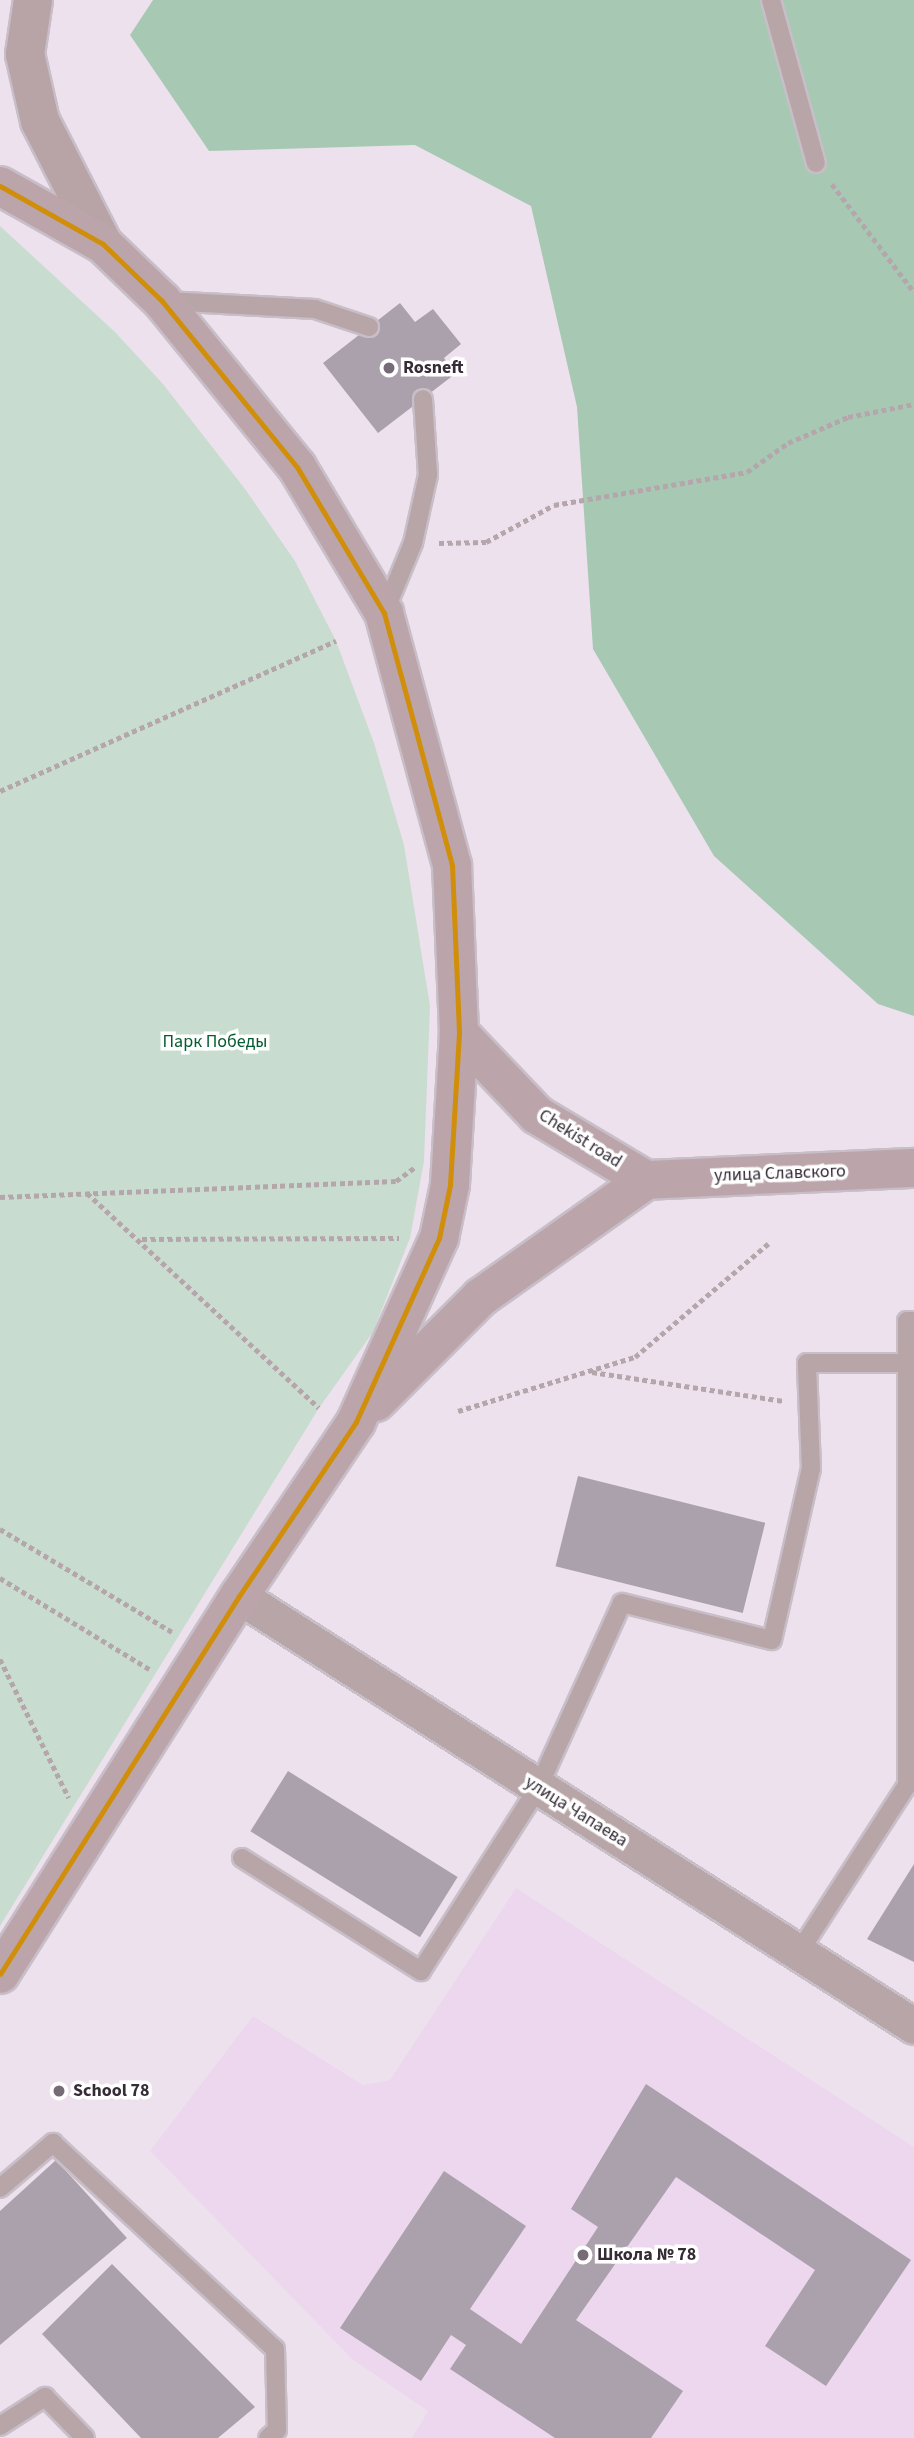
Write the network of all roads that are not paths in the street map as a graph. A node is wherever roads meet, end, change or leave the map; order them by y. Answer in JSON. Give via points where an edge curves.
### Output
{"nodes":[{"id":1,"x":33,"y":0,"type":"edge"},
{"id":2,"x":771,"y":0,"type":"edge"},
{"id":3,"x":816,"y":163,"type":"road end"},
{"id":4,"x":0,"y":186,"type":"edge"},
{"id":5,"x":103,"y":244,"type":"junction"},
{"id":6,"x":162,"y":301,"type":"junction"},
{"id":7,"x":369,"y":327,"type":"dead end"},
{"id":8,"x":423,"y":399,"type":"dead end"},
{"id":9,"x":384,"y":613,"type":"junction"},
{"id":10,"x":459,"y":1033,"type":"junction"},
{"id":11,"x":914,"y":1168,"type":"edge"},
{"id":12,"x":646,"y":1180,"type":"junction"},
{"id":13,"x":914,"y":1321,"type":"edge"},
{"id":14,"x":907,"y":1363,"type":"junction"},
{"id":15,"x":356,"y":1422,"type":"junction"},
{"id":16,"x":239,"y":1596,"type":"junction"},
{"id":17,"x":538,"y":1788,"type":"junction"},
{"id":18,"x":242,"y":1858,"type":"dead end"},
{"id":19,"x":799,"y":1952,"type":"junction"},
{"id":20,"x":0,"y":1974,"type":"edge"},
{"id":21,"x":914,"y":2026,"type":"edge"},
{"id":22,"x":0,"y":2188,"type":"edge"},
{"id":23,"x":0,"y":2426,"type":"edge"},
{"id":24,"x":85,"y":2438,"type":"edge"},
{"id":25,"x":268,"y":2438,"type":"edge"}],
"edges":[{"from":1,"to":5,"type":"main road","via":[[25,54],[40,121]]},
{"from":2,"to":3,"type":"lane"},
{"from":4,"to":5,"type":"main road"},
{"from":5,"to":6,"type":"main road"},
{"from":6,"to":7,"type":"lane","via":[[315,309]]},
{"from":6,"to":9,"type":"main road","via":[[297,467]]},
{"from":8,"to":9,"type":"lane","via":[[428,475],[413,543]]},
{"from":9,"to":10,"type":"main road","via":[[452,865]]},
{"from":10,"to":12,"type":"main road","name":"Chekist road","via":[[537,1115]]},
{"from":10,"to":15,"type":"main road","via":[[450,1185],[439,1238]]},
{"from":11,"to":12,"type":"main road","name":"улица Славского"},
{"from":12,"to":15,"type":"main road","via":[[481,1297]]},
{"from":13,"to":14,"type":"lane","via":[[907,1321]]},
{"from":14,"to":17,"type":"lane","via":[[807,1363],[811,1469],[772,1640],[622,1603]]},
{"from":14,"to":19,"type":"lane","via":[[907,1785]]},
{"from":15,"to":16,"type":"main road"},
{"from":16,"to":17,"type":"street","name":"улица Чапаева"},
{"from":16,"to":20,"type":"main road"},
{"from":17,"to":18,"type":"lane","via":[[421,1971]]},
{"from":17,"to":19,"type":"street","name":"улица Чапаева"},
{"from":19,"to":21,"type":"street","name":"улица Чапаева"},
{"from":22,"to":25,"type":"lane","via":[[52,2143],[275,2349],[277,2430]]},
{"from":23,"to":24,"type":"lane","via":[[45,2397]]}]}
